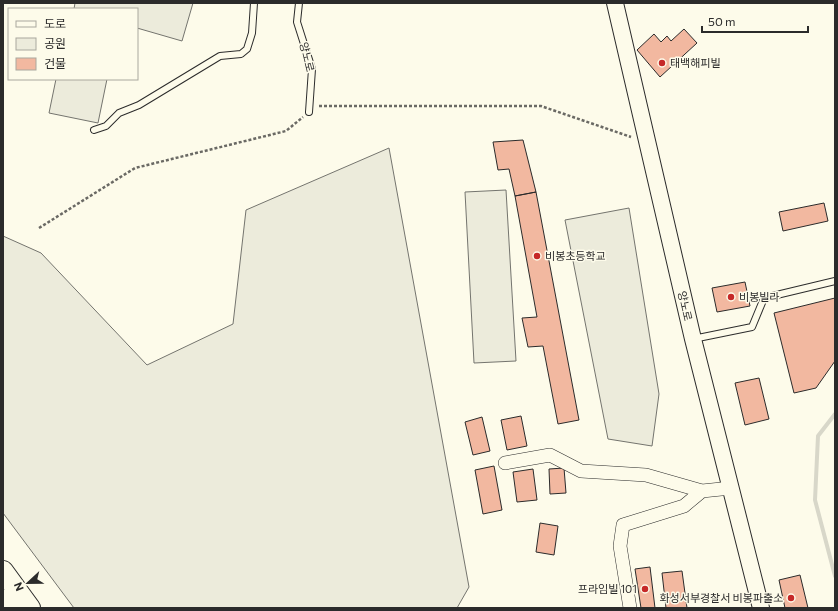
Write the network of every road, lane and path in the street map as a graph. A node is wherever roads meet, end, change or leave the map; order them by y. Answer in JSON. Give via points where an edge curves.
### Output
{"nodes":[{"id":1,"x":254,"y":3,"type":"edge"},
{"id":2,"x":299,"y":3,"type":"edge"},
{"id":3,"x":615,"y":3,"type":"edge"},
{"id":4,"x":309,"y":112,"type":"junction"},
{"id":5,"x":94,"y":130,"type":"dead end"},
{"id":6,"x":647,"y":142,"type":"junction"},
{"id":7,"x":39,"y":228,"type":"dead end"},
{"id":8,"x":835,"y":281,"type":"edge"},
{"id":9,"x":693,"y":339,"type":"junction"},
{"id":10,"x":505,"y":463,"type":"dead end"},
{"id":11,"x":731,"y":488,"type":"junction"},
{"id":12,"x":702,"y":491,"type":"junction"},
{"id":13,"x":3,"y":571,"type":"edge"},
{"id":14,"x":3,"y":600,"type":"edge"},
{"id":15,"x":9,"y":608,"type":"edge"},
{"id":16,"x":30,"y":608,"type":"edge"},
{"id":17,"x":630,"y":608,"type":"edge"},
{"id":18,"x":761,"y":608,"type":"edge"}],
"edges":[{"from":1,"to":5,"type":"lane","via":[[248,49],[241,54],[220,56],[139,105],[119,113],[106,126]]},
{"from":2,"to":4,"type":"lane","name":"양노로","via":[[297,22],[312,69]]},
{"from":3,"to":6,"type":"street","name":"양노로"},
{"from":4,"to":6,"type":"path","via":[[315,106],[541,106]]},
{"from":4,"to":7,"type":"path","via":[[286,131],[135,168]]},
{"from":6,"to":9,"type":"street","name":"양노로"},
{"from":8,"to":9,"type":"lane","via":[[764,298],[752,327]]},
{"from":9,"to":11,"type":"street","name":"양노로"},
{"from":10,"to":12,"type":"street","via":[[550,455],[581,471],[646,475]]},
{"from":11,"to":12,"type":"street"},
{"from":11,"to":18,"type":"street","name":"양노로"},
{"from":12,"to":17,"type":"street","via":[[684,506],[623,525],[620,546]]},
{"from":13,"to":16,"type":"main road"},
{"from":14,"to":15,"type":"main road"}]}
